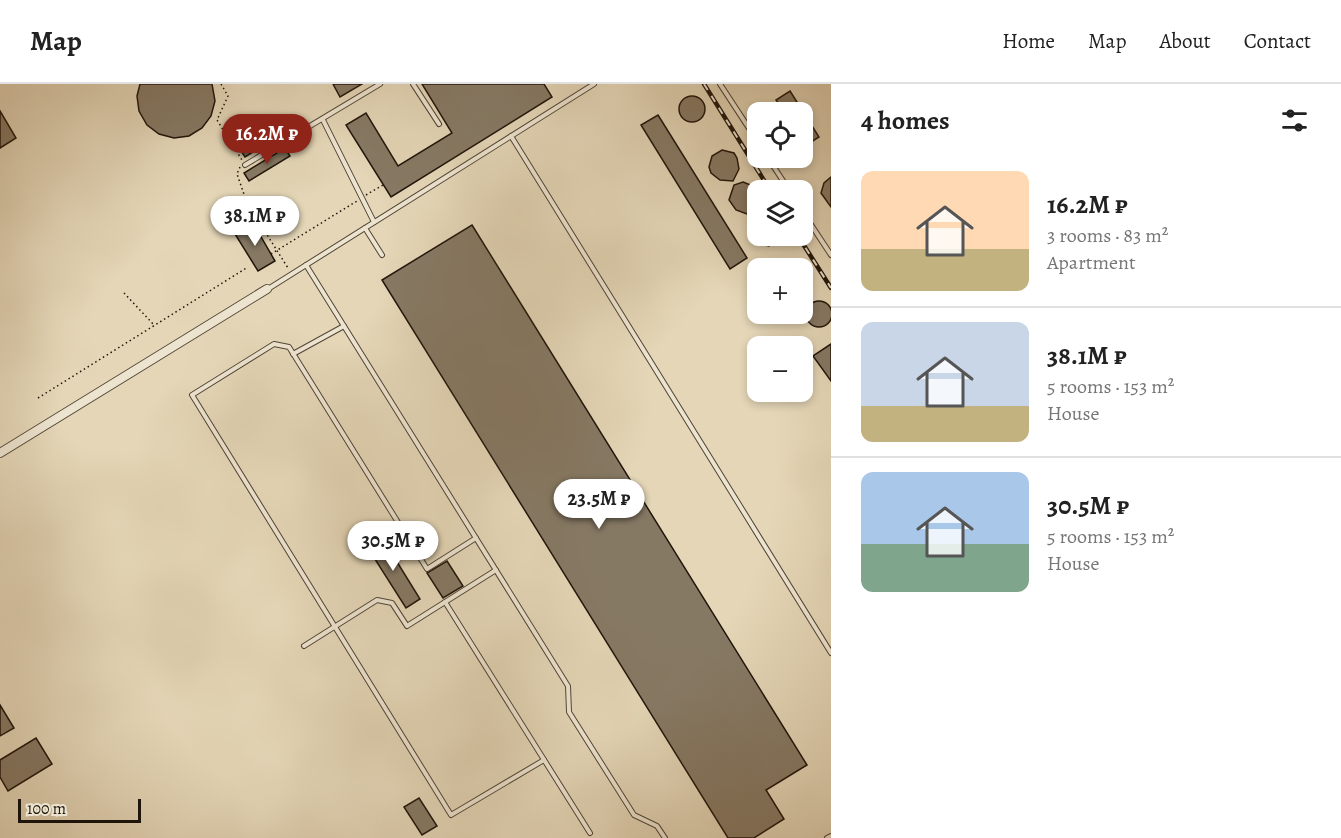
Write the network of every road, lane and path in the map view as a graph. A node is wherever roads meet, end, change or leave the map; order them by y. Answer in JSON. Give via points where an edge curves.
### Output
{"nodes":[{"id":1,"x":221,"y":84,"type":"edge"},
{"id":2,"x":380,"y":84,"type":"edge"},
{"id":3,"x":413,"y":84,"type":"edge"},
{"id":4,"x":594,"y":84,"type":"edge"},
{"id":5,"x":720,"y":84,"type":"edge"},
{"id":6,"x":323,"y":120,"type":"junction"},
{"id":7,"x":439,"y":124,"type":"dead end"},
{"id":8,"x":747,"y":125,"type":"edge"},
{"id":9,"x":511,"y":136,"type":"junction"},
{"id":10,"x":245,"y":165,"type":"junction"},
{"id":11,"x":383,"y":185,"type":"dead end"},
{"id":12,"x":362,"y":198,"type":"junction"},
{"id":13,"x":374,"y":222,"type":"junction"},
{"id":14,"x":365,"y":228,"type":"junction"},
{"id":15,"x":813,"y":228,"type":"edge"},
{"id":16,"x":276,"y":250,"type":"junction"},
{"id":17,"x":271,"y":254,"type":"dead end"},
{"id":18,"x":382,"y":255,"type":"dead end"},
{"id":19,"x":831,"y":255,"type":"edge"},
{"id":20,"x":306,"y":265,"type":"junction"},
{"id":21,"x":248,"y":267,"type":"dead end"},
{"id":22,"x":291,"y":274,"type":"junction"},
{"id":23,"x":267,"y":289,"type":"joint"},
{"id":24,"x":124,"y":293,"type":"dead end"},
{"id":25,"x":155,"y":325,"type":"junction"},
{"id":26,"x":344,"y":326,"type":"junction"},
{"id":27,"x":293,"y":354,"type":"junction"},
{"id":28,"x":38,"y":398,"type":"dead end"},
{"id":29,"x":0,"y":453,"type":"edge"},
{"id":30,"x":476,"y":538,"type":"junction"},
{"id":31,"x":496,"y":570,"type":"junction"},
{"id":32,"x":445,"y":602,"type":"junction"},
{"id":33,"x":335,"y":627,"type":"junction"},
{"id":34,"x":304,"y":646,"type":"dead end"},
{"id":35,"x":831,"y":653,"type":"edge"},
{"id":36,"x":544,"y":760,"type":"junction"},
{"id":37,"x":590,"y":833,"type":"dead end"},
{"id":38,"x":665,"y":838,"type":"edge"}],
"edges":[{"from":1,"to":10,"type":"path","via":[[228,96],[217,120]]},
{"from":2,"to":6,"type":"lane"},
{"from":3,"to":7,"type":"lane"},
{"from":4,"to":9,"type":"lane"},
{"from":5,"to":8,"type":"lane"},
{"from":6,"to":10,"type":"lane"},
{"from":6,"to":12,"type":"lane"},
{"from":9,"to":13,"type":"lane"},
{"from":9,"to":35,"type":"lane"},
{"from":10,"to":16,"type":"path","via":[[237,174],[247,203]]},
{"from":11,"to":12,"type":"path"},
{"from":12,"to":13,"type":"lane"},
{"from":12,"to":16,"type":"path"},
{"from":13,"to":14,"type":"lane"},
{"from":14,"to":18,"type":"lane"},
{"from":14,"to":20,"type":"lane"},
{"from":15,"to":19,"type":"lane"},
{"from":16,"to":17,"type":"path"},
{"from":16,"to":22,"type":"path"},
{"from":20,"to":22,"type":"lane"},
{"from":20,"to":26,"type":"lane"},
{"from":21,"to":25,"type":"path"},
{"from":22,"to":23,"type":"lane"},
{"from":23,"to":29,"type":"street"},
{"from":24,"to":25,"type":"path"},
{"from":25,"to":28,"type":"path"},
{"from":26,"to":27,"type":"lane"},
{"from":26,"to":30,"type":"lane"},
{"from":27,"to":30,"type":"lane","via":[[427,568]]},
{"from":27,"to":33,"type":"lane","via":[[289,347],[274,344],[192,395]]},
{"from":30,"to":31,"type":"lane"},
{"from":31,"to":32,"type":"lane"},
{"from":31,"to":38,"type":"lane","via":[[568,686],[569,712],[634,815],[657,826]]},
{"from":32,"to":33,"type":"lane","via":[[407,626],[392,603],[376,600]]},
{"from":32,"to":36,"type":"lane"},
{"from":33,"to":34,"type":"lane"},
{"from":33,"to":36,"type":"lane","via":[[451,815]]},
{"from":36,"to":37,"type":"lane"}]}
